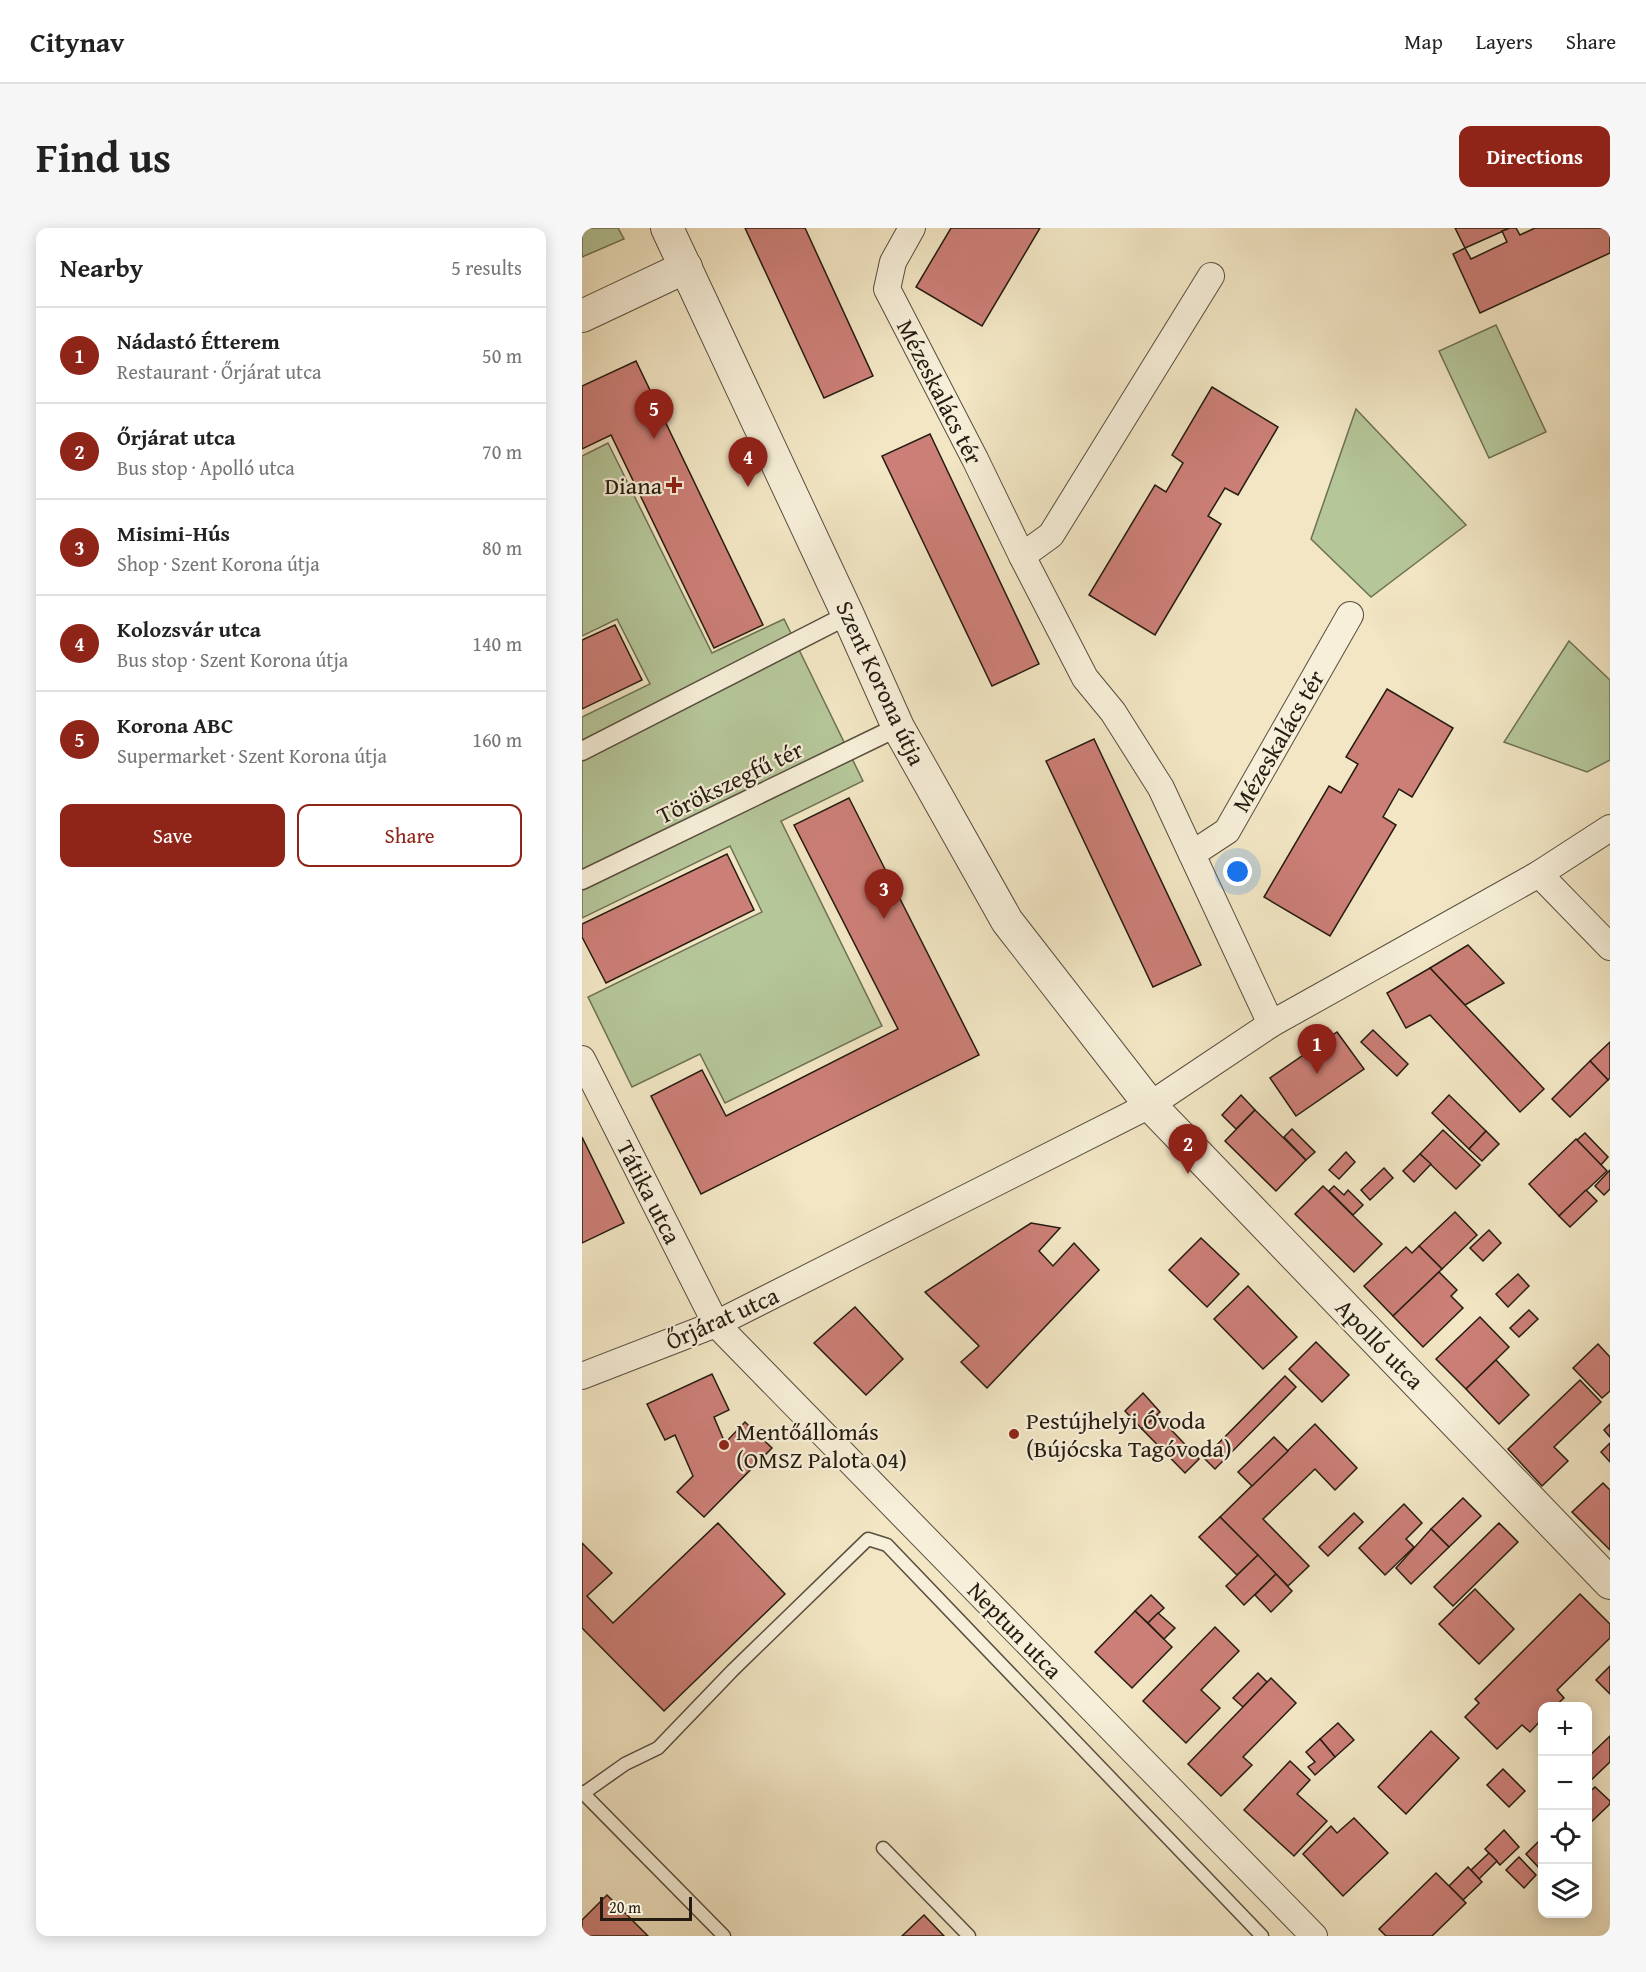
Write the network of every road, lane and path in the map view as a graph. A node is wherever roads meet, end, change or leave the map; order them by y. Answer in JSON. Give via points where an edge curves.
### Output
{"nodes":[{"id":1,"x":666,"y":228,"type":"edge"},
{"id":2,"x":912,"y":228,"type":"edge"},
{"id":3,"x":686,"y":267,"type":"junction"},
{"id":4,"x":1211,"y":276,"type":"dead end"},
{"id":5,"x":582,"y":316,"type":"edge"},
{"id":6,"x":1022,"y":556,"type":"junction"},
{"id":7,"x":848,"y":615,"type":"junction"},
{"id":8,"x":1350,"y":615,"type":"dead end"},
{"id":9,"x":898,"y":727,"type":"junction"},
{"id":10,"x":582,"y":751,"type":"edge"},
{"id":11,"x":1610,"y":828,"type":"edge"},
{"id":12,"x":1192,"y":854,"type":"junction"},
{"id":13,"x":1539,"y":874,"type":"junction"},
{"id":14,"x":582,"y":880,"type":"edge"},
{"id":15,"x":1610,"y":947,"type":"edge"},
{"id":16,"x":1271,"y":1024,"type":"junction"},
{"id":17,"x":582,"y":1059,"type":"edge"},
{"id":18,"x":1150,"y":1105,"type":"junction"},
{"id":19,"x":716,"y":1324,"type":"junction"},
{"id":20,"x":582,"y":1376,"type":"edge"},
{"id":21,"x":1610,"y":1583,"type":"edge"},
{"id":22,"x":583,"y":1792,"type":"edge"},
{"id":23,"x":883,"y":1848,"type":"dead end"},
{"id":24,"x":724,"y":1936,"type":"edge"},
{"id":25,"x":969,"y":1936,"type":"edge"},
{"id":26,"x":1262,"y":1936,"type":"edge"},
{"id":27,"x":1314,"y":1936,"type":"edge"}],
"edges":[{"from":1,"to":3,"type":"street","name":"Szent Korona útja"},
{"from":2,"to":6,"type":"street","name":"Mézeskalács tér","via":[[893,262],[887,289]]},
{"from":3,"to":5,"type":"street"},
{"from":3,"to":7,"type":"street","name":"Szent Korona útja"},
{"from":4,"to":6,"type":"street","via":[[1051,535]]},
{"from":6,"to":12,"type":"street","name":"Mézeskalács tér","via":[[1085,678],[1113,712],[1161,788]]},
{"from":7,"to":9,"type":"street","name":"Szent Korona útja"},
{"from":7,"to":10,"type":"street"},
{"from":8,"to":12,"type":"street","name":"Mézeskalács tér","via":[[1227,831]]},
{"from":9,"to":14,"type":"street","name":"Törökszegfű tér"},
{"from":9,"to":18,"type":"street","name":"Szent Korona útja","via":[[1007,921]]},
{"from":11,"to":13,"type":"street","name":"Őrjárat utca"},
{"from":12,"to":16,"type":"street","name":"Mézeskalács tér"},
{"from":13,"to":15,"type":"street"},
{"from":13,"to":16,"type":"street","name":"Őrjárat utca"},
{"from":16,"to":18,"type":"street","name":"Őrjárat utca"},
{"from":17,"to":19,"type":"street","name":"Tátika utca"},
{"from":18,"to":19,"type":"street","name":"Őrjárat utca"},
{"from":18,"to":21,"type":"street","name":"Apolló utca"},
{"from":19,"to":20,"type":"street","name":"Őrjárat utca"},
{"from":19,"to":27,"type":"street","name":"Neptun utca"},
{"from":22,"to":24,"type":"lane"},
{"from":22,"to":26,"type":"lane","via":[[658,1748],[868,1539],[887,1545]]},
{"from":23,"to":25,"type":"lane"}]}
